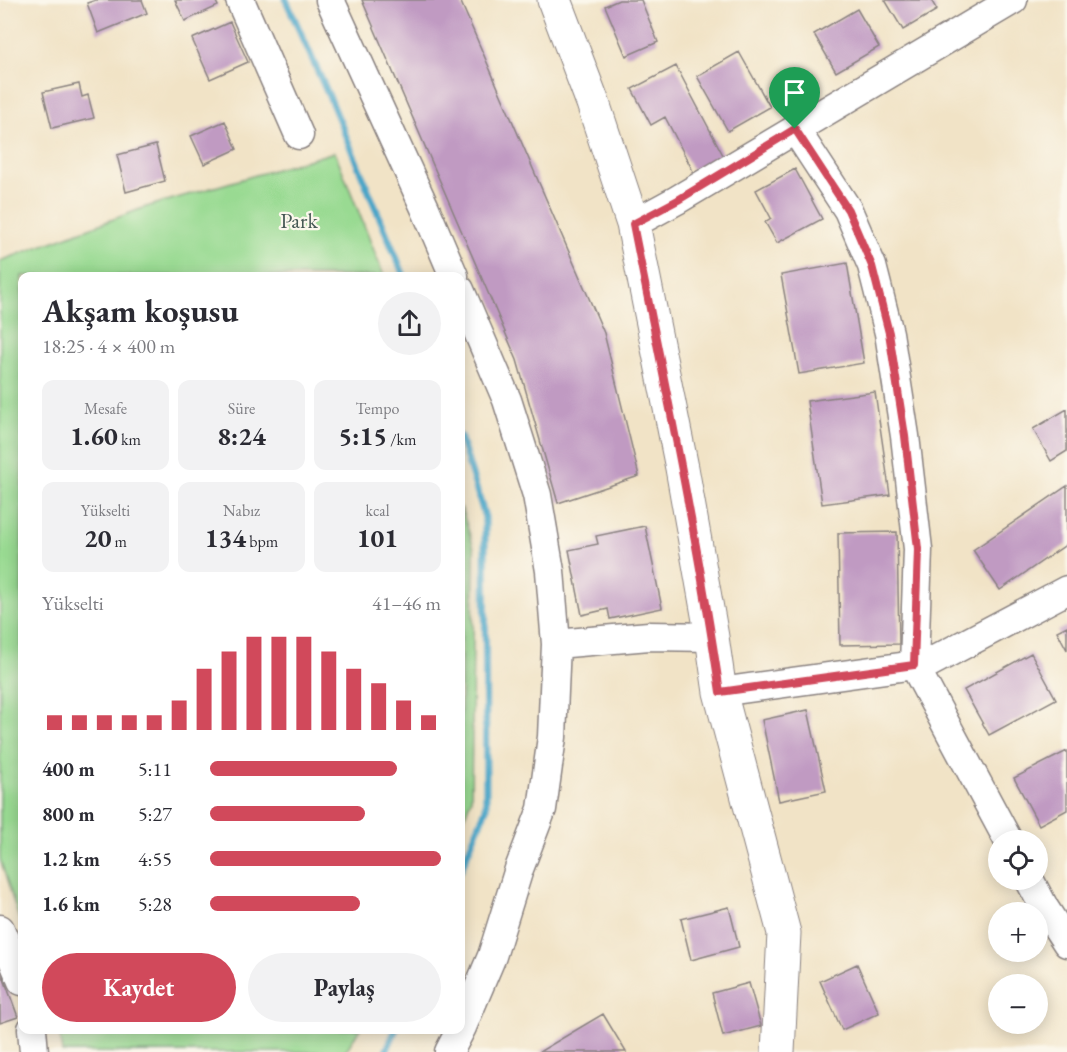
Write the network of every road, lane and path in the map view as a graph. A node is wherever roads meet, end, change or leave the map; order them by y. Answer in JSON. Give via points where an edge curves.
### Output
{"nodes":[{"id":1,"x":240,"y":0,"type":"edge"},
{"id":2,"x":330,"y":0,"type":"edge"},
{"id":3,"x":554,"y":0,"type":"edge"},
{"id":4,"x":1013,"y":0,"type":"edge"},
{"id":5,"x":795,"y":129,"type":"junction"},
{"id":6,"x":299,"y":135,"type":"dead end"},
{"id":7,"x":633,"y":224,"type":"junction"},
{"id":8,"x":452,"y":272,"type":"edge"},
{"id":9,"x":465,"y":302,"type":"edge"},
{"id":10,"x":1067,"y":590,"type":"edge"},
{"id":11,"x":712,"y":637,"type":"junction"},
{"id":12,"x":556,"y":644,"type":"junction"},
{"id":13,"x":914,"y":665,"type":"junction"},
{"id":14,"x":720,"y":692,"type":"junction"},
{"id":15,"x":1003,"y":830,"type":"edge"},
{"id":16,"x":1035,"y":890,"type":"edge"},
{"id":17,"x":0,"y":929,"type":"edge"},
{"id":18,"x":1067,"y":943,"type":"edge"},
{"id":19,"x":18,"y":972,"type":"edge"},
{"id":20,"x":465,"y":1020,"type":"edge"},
{"id":21,"x":32,"y":1034,"type":"edge"},
{"id":22,"x":458,"y":1034,"type":"edge"},
{"id":23,"x":34,"y":1052,"type":"edge"},
{"id":24,"x":449,"y":1052,"type":"edge"},
{"id":25,"x":778,"y":1052,"type":"edge"}],
"edges":[{"from":1,"to":6,"type":"street"},
{"from":2,"to":8,"type":"street"},
{"from":3,"to":7,"type":"street"},
{"from":4,"to":5,"type":"street"},
{"from":5,"to":7,"type":"street"},
{"from":5,"to":13,"type":"street","via":[[848,210],[872,266],[889,333],[918,549]]},
{"from":7,"to":11,"type":"street"},
{"from":9,"to":12,"type":"street","via":[[507,400],[537,495],[550,571]]},
{"from":10,"to":13,"type":"street","via":[[929,663]]},
{"from":11,"to":12,"type":"street","via":[[649,636]]},
{"from":11,"to":14,"type":"street"},
{"from":12,"to":20,"type":"street","via":[[552,736],[542,809],[492,956]]},
{"from":13,"to":14,"type":"street"},
{"from":13,"to":15,"type":"street"},
{"from":14,"to":25,"type":"street","via":[[784,933]]},
{"from":16,"to":18,"type":"street"},
{"from":17,"to":19,"type":"street"},
{"from":21,"to":23,"type":"street"},
{"from":22,"to":24,"type":"street"}]}
